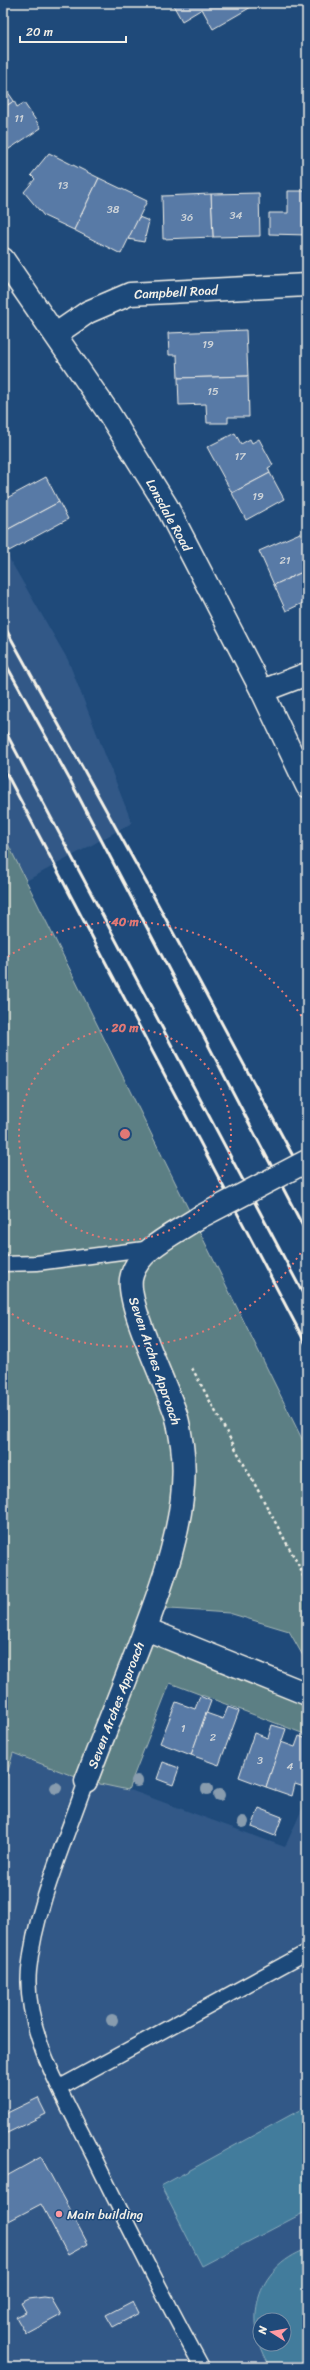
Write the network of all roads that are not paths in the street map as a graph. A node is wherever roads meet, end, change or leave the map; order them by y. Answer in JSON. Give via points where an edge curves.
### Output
{"nodes":[{"id":1,"x":3,"y":259,"type":"edge"},
{"id":2,"x":307,"y":285,"type":"edge"},
{"id":3,"x":56,"y":334,"type":"junction"},
{"id":4,"x":307,"y":674,"type":"edge"},
{"id":5,"x":262,"y":692,"type":"junction"},
{"id":6,"x":307,"y":786,"type":"edge"},
{"id":7,"x":307,"y":1161,"type":"edge"},
{"id":8,"x":152,"y":1248,"type":"junction"},
{"id":9,"x":3,"y":1264,"type":"edge"},
{"id":10,"x":146,"y":1628,"type":"junction"},
{"id":11,"x":307,"y":1694,"type":"edge"},
{"id":12,"x":86,"y":1781,"type":"joint"},
{"id":13,"x":307,"y":1952,"type":"edge"},
{"id":14,"x":60,"y":2087,"type":"junction"},
{"id":15,"x":202,"y":2367,"type":"edge"}],
"edges":[{"from":1,"to":3,"type":"street","name":"Lonsdale Road"},
{"from":2,"to":3,"type":"street","name":"Campbell Road","via":[[130,294],[88,312]]},
{"from":3,"to":5,"type":"street","name":"Lonsdale Road","via":[[166,505]]},
{"from":4,"to":5,"type":"street"},
{"from":5,"to":6,"type":"street","name":"Lonsdale Road"},
{"from":7,"to":8,"type":"street","name":"Seven Arches Approach","bridge":true,"via":[[198,1218]]},
{"from":8,"to":9,"type":"lane","via":[[37,1263]]},
{"from":8,"to":10,"type":"street","name":"Seven Arches Approach","via":[[132,1273],[132,1297],[176,1413],[182,1447],[183,1495],[155,1608]]},
{"from":10,"to":11,"type":"street","name":"Seven Arches Approach"},
{"from":10,"to":12,"type":"street","name":"Seven Arches Approach"},
{"from":12,"to":14,"type":"lane","via":[[40,1914],[28,1971],[32,2013],[41,2047]]},
{"from":13,"to":14,"type":"lane"},
{"from":14,"to":15,"type":"lane","via":[[147,2266]]}]}
